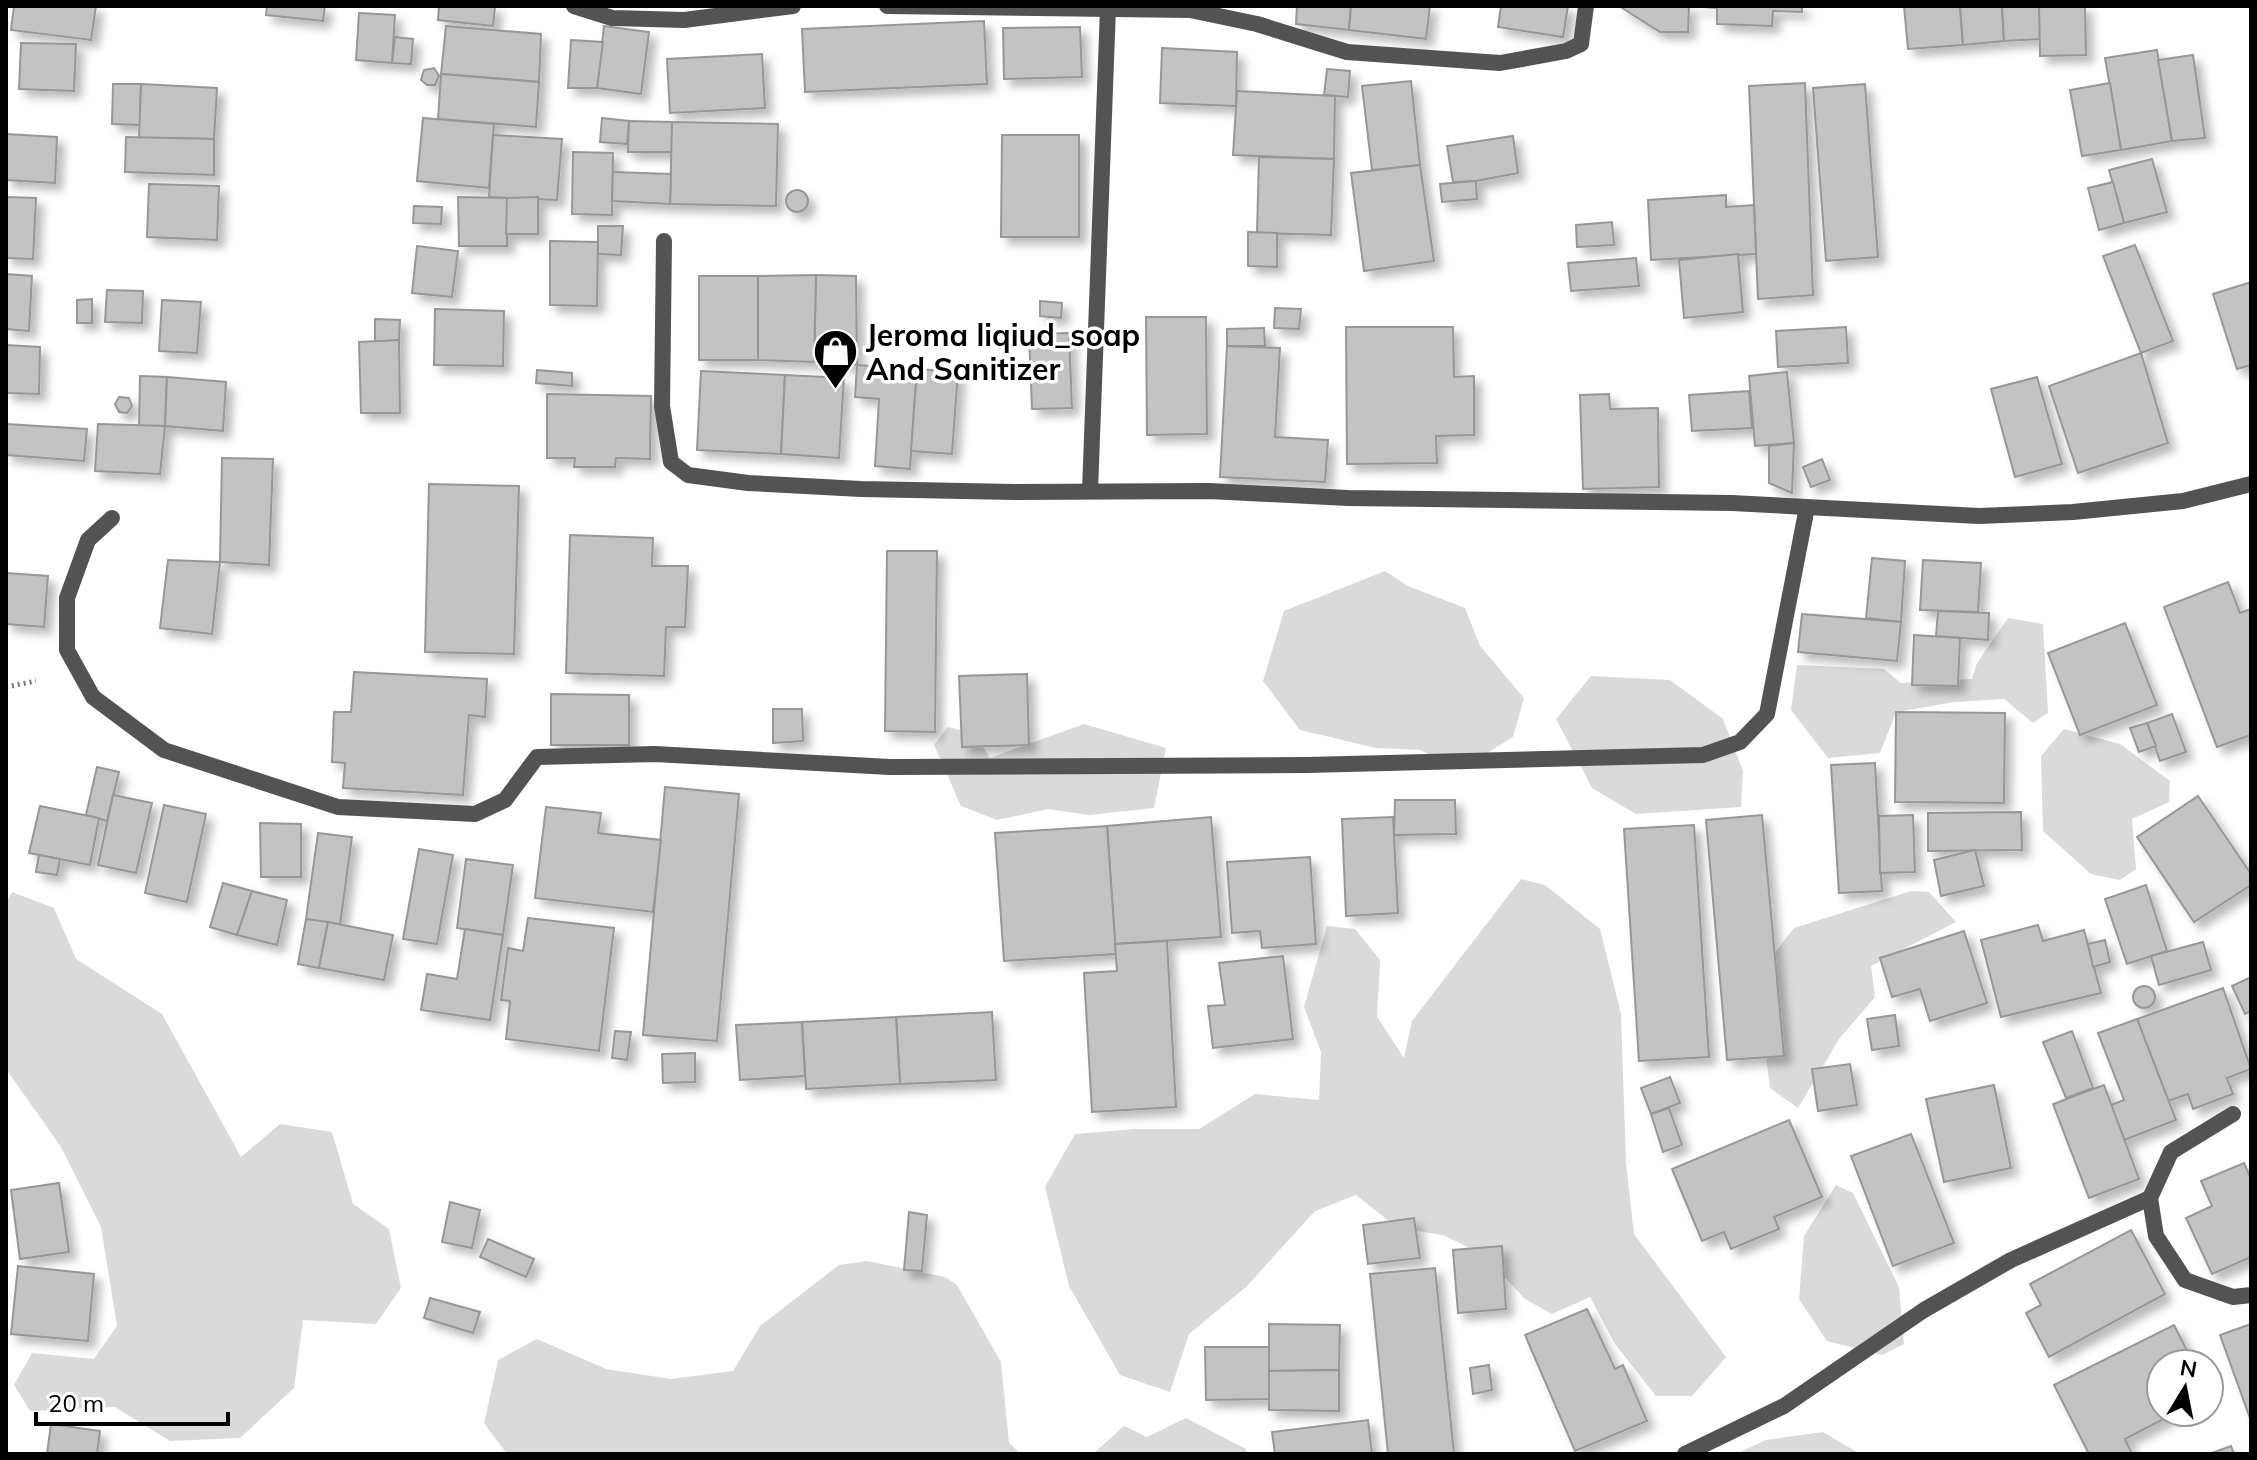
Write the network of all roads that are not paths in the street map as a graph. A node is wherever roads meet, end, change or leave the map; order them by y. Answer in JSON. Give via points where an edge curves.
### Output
{"nodes":[{"id":1,"x":574,"y":6,"type":"edge"},
{"id":2,"x":793,"y":6,"type":"edge"},
{"id":3,"x":887,"y":6,"type":"edge"},
{"id":4,"x":1586,"y":6,"type":"edge"},
{"id":5,"x":1108,"y":8,"type":"edge"},
{"id":6,"x":664,"y":241,"type":"dead end"},
{"id":7,"x":2251,"y":484,"type":"edge"},
{"id":8,"x":1090,"y":491,"type":"junction"},
{"id":9,"x":1807,"y":507,"type":"junction"},
{"id":10,"x":112,"y":518,"type":"dead end"},
{"id":11,"x":2233,"y":1114,"type":"dead end"},
{"id":12,"x":2150,"y":1198,"type":"junction"},
{"id":13,"x":2251,"y":1295,"type":"edge"},
{"id":14,"x":1685,"y":1454,"type":"edge"}],
"edges":[{"from":1,"to":2,"type":"street","via":[[612,18],[684,20]]},
{"from":3,"to":5,"type":"street"},
{"from":4,"to":5,"type":"street","via":[[1581,44],[1500,63],[1347,52],[1190,10]]},
{"from":5,"to":8,"type":"street"},
{"from":6,"to":8,"type":"street","via":[[662,406],[671,462],[688,475],[861,489]]},
{"from":7,"to":9,"type":"street","via":[[2183,501],[2057,513],[1979,516]]},
{"from":8,"to":9,"type":"street"},
{"from":9,"to":10,"type":"street","via":[[1767,714],[1740,742],[1703,755],[1307,765],[890,767],[655,754],[537,757],[505,800],[475,814],[338,807],[164,750],[93,697],[67,650],[67,598],[88,540]]},
{"from":11,"to":12,"type":"street","via":[[2171,1152]]},
{"from":12,"to":13,"type":"street","via":[[2156,1236],[2185,1280],[2233,1297]]},
{"from":12,"to":14,"type":"street","via":[[2011,1260],[1924,1310],[1784,1406]]}]}
